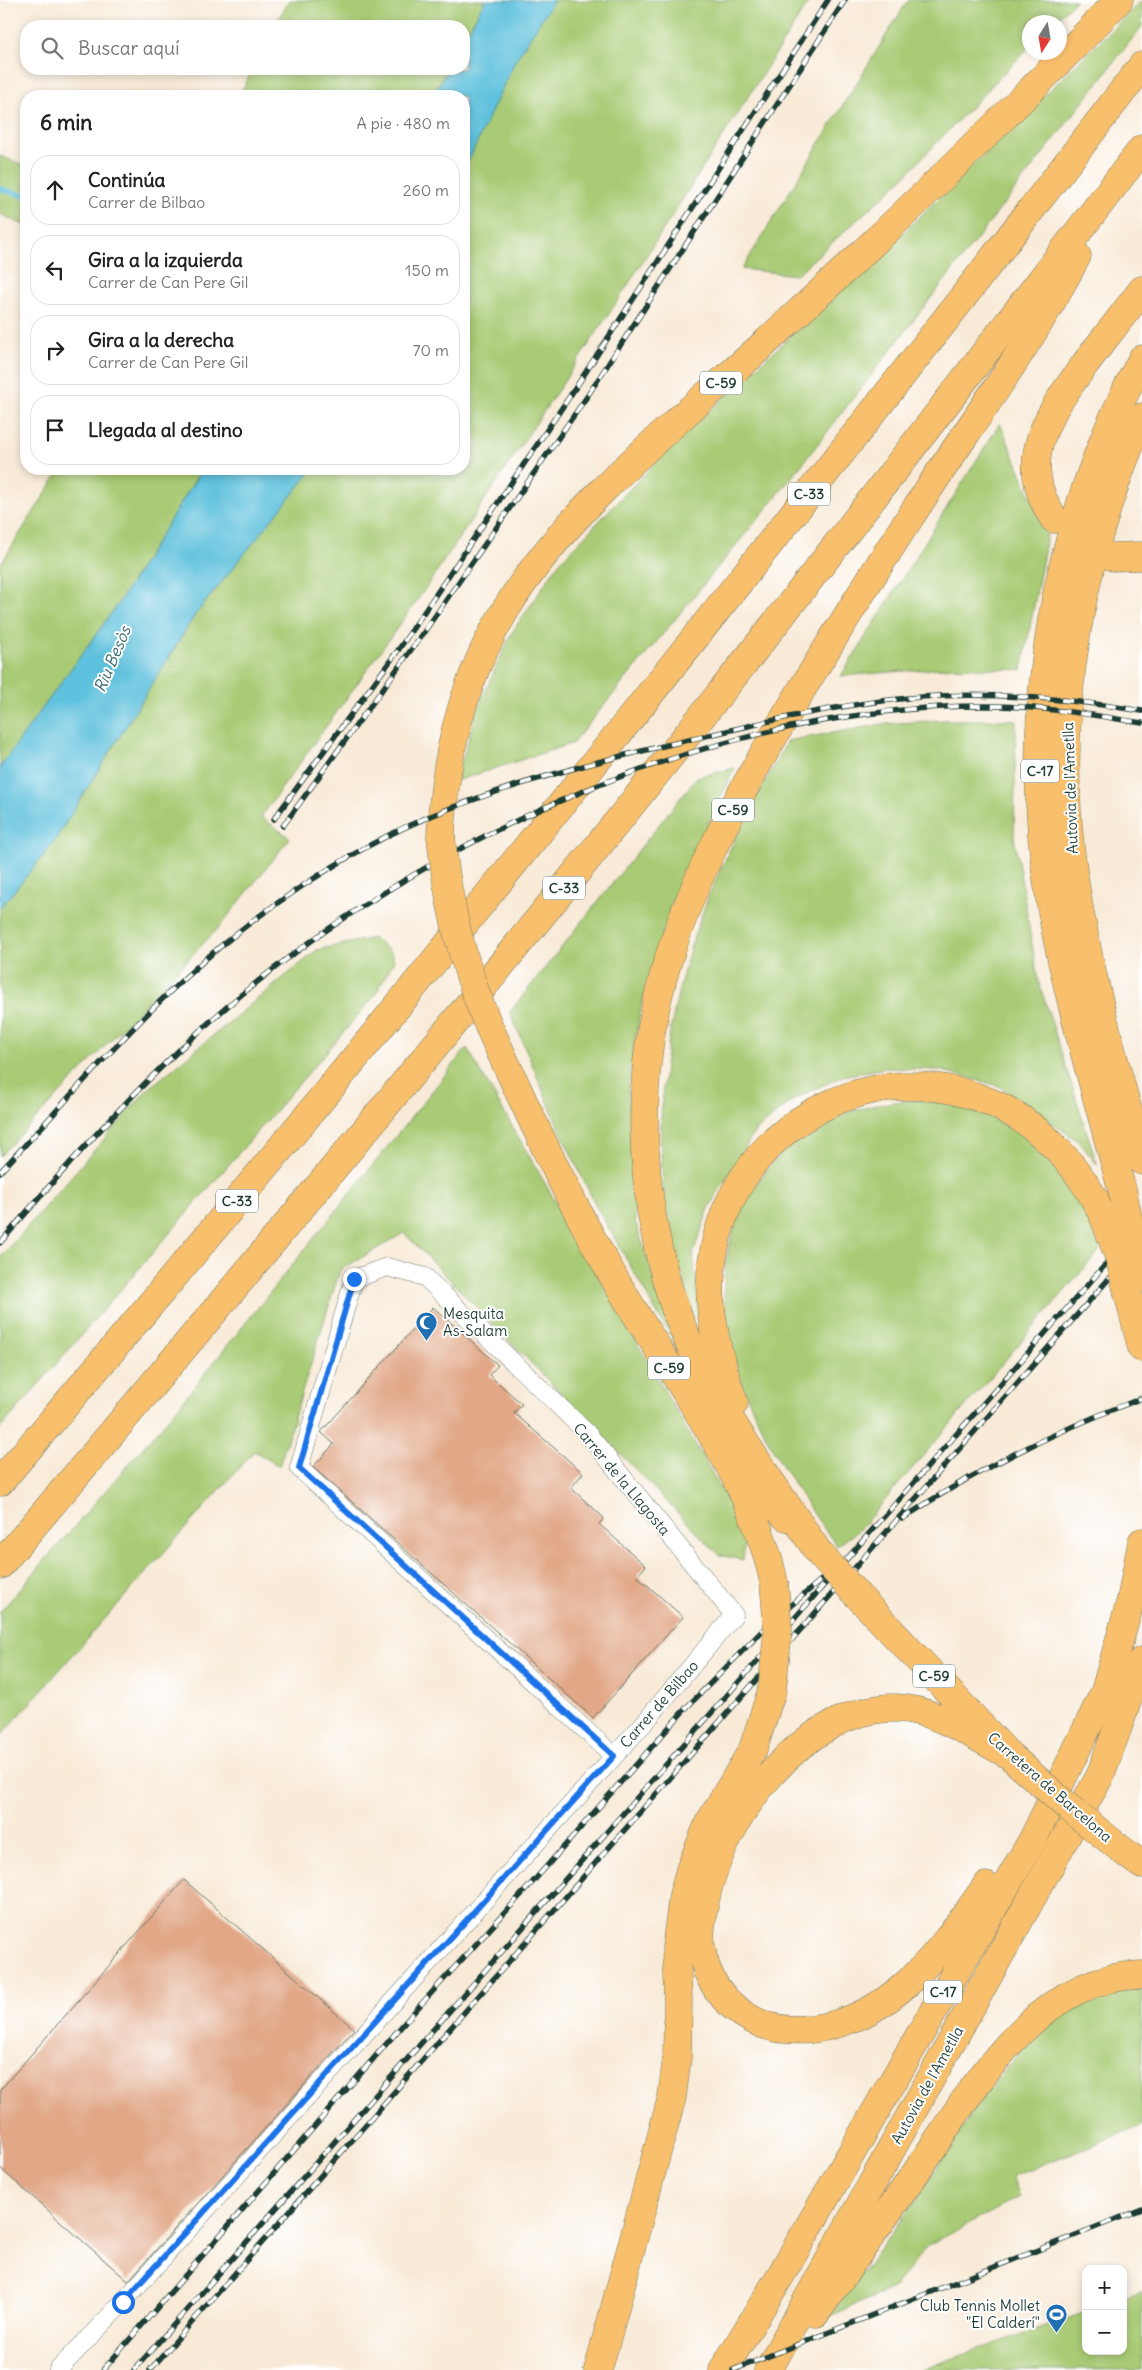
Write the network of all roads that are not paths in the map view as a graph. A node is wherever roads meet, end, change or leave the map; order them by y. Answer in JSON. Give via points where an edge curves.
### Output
{"nodes":[{"id":1,"x":1119,"y":0,"type":"edge"},
{"id":2,"x":1142,"y":66,"type":"edge"},
{"id":3,"x":1142,"y":149,"type":"edge"},
{"id":4,"x":1107,"y":194,"type":"junction"},
{"id":5,"x":1142,"y":290,"type":"edge"},
{"id":6,"x":1142,"y":358,"type":"edge"},
{"id":7,"x":1142,"y":417,"type":"edge"},
{"id":8,"x":1054,"y":519,"type":"dead end"},
{"id":9,"x":1142,"y":556,"type":"edge"},
{"id":10,"x":1113,"y":557,"type":"dead end"},
{"id":11,"x":1110,"y":1044,"type":"junction"},
{"id":12,"x":1142,"y":1111,"type":"edge"},
{"id":13,"x":1142,"y":1161,"type":"edge"},
{"id":14,"x":1137,"y":1285,"type":"edge"},
{"id":15,"x":1142,"y":1348,"type":"edge"},
{"id":16,"x":713,"y":1437,"type":"junction"},
{"id":17,"x":0,"y":1482,"type":"edge"},
{"id":18,"x":774,"y":1485,"type":"junction"},
{"id":19,"x":1142,"y":1542,"type":"edge"},
{"id":20,"x":818,"y":1552,"type":"junction"},
{"id":21,"x":0,"y":1565,"type":"edge"},
{"id":22,"x":734,"y":1615,"type":"joint"},
{"id":23,"x":1142,"y":1661,"type":"edge"},
{"id":24,"x":1142,"y":1721,"type":"edge"},
{"id":25,"x":1009,"y":1755,"type":"junction"},
{"id":26,"x":614,"y":1756,"type":"junction"},
{"id":27,"x":1100,"y":1776,"type":"junction"},
{"id":28,"x":1032,"y":1839,"type":"junction"},
{"id":29,"x":1137,"y":1860,"type":"edge"},
{"id":30,"x":1142,"y":1975,"type":"edge"},
{"id":31,"x":770,"y":2367,"type":"edge"},
{"id":32,"x":58,"y":2370,"type":"edge"},
{"id":33,"x":598,"y":2370,"type":"edge"},
{"id":34,"x":722,"y":2370,"type":"edge"}],
"edges":[{"from":1,"to":16,"type":"highway","number":"C-59","bridge":true,"via":[[932,187],[626,470],[557,540],[507,607],[473,674],[454,733],[442,801],[441,836],[452,918],[464,964],[490,1029],[582,1223]]},
{"from":2,"to":17,"type":"highway","number":"C-33","via":[[626,727],[382,1028]]},
{"from":3,"to":4,"type":"highway","number":"C-33"},
{"from":4,"to":18,"type":"highway","number":"C-59","via":[[1077,258],[1041,322],[868,584],[758,763],[685,909],[661,986],[650,1042],[645,1107],[650,1197],[660,1252],[679,1317],[708,1382]]},
{"from":4,"to":21,"type":"highway","number":"C-33","via":[[926,432],[561,891],[384,1109]]},
{"from":5,"to":8,"type":"highway","via":[[1058,401],[1042,431],[1036,476],[1044,505]]},
{"from":6,"to":14,"type":"highway","number":"C-17","bridge":true,"via":[[1100,446],[1066,551],[1045,662],[1039,754],[1042,824],[1051,906],[1122,1190]]},
{"from":7,"to":11,"type":"highway","name":"Autovia de l'Ametlla","number":"C-17","via":[[1114,485],[1091,563],[1074,644],[1066,728],[1071,854],[1081,917]]},
{"from":9,"to":10,"type":"highway"},
{"from":11,"to":12,"type":"highway"},
{"from":11,"to":13,"type":"highway","name":"Autovia de l'Ametlla","number":"C-17"},
{"from":14,"to":15,"type":"highway","number":"C-59"},
{"from":14,"to":18,"type":"highway","number":"C-59","bridge":true,"via":[[1120,1260],[1092,1193],[1060,1151],[1020,1118],[978,1098],[929,1087],[866,1090],[829,1104],[787,1129],[763,1151],[737,1186],[721,1222],[711,1273],[712,1315],[720,1359],[734,1402]]},
{"from":16,"to":20,"type":"highway","number":"C-59"},
{"from":16,"to":33,"type":"highway","bridge":true,"via":[[756,1520],[774,1582],[778,1630],[772,1690],[753,1749],[709,1823],[683,1896],[676,1948],[678,2057],[672,2097]]},
{"from":18,"to":20,"type":"highway","number":"C-59"},
{"from":19,"to":28,"type":"highway","number":"C-17","via":[[1131,1600],[1105,1691]]},
{"from":20,"to":25,"type":"highway","name":"Carretera de Barcelona","number":"C-59","bridge":true},
{"from":22,"to":26,"type":"street","name":"Carrer de Bilbao"},
{"from":22,"to":26,"type":"street","name":"Carrer de la Llagosta","via":[[587,1433],[425,1277],[387,1267],[354,1279],[299,1468]]},
{"from":23,"to":27,"type":"highway","name":"Autovia de l'Ametlla","number":"C-17"},
{"from":24,"to":27,"type":"highway"},
{"from":25,"to":28,"type":"highway","via":[[930,1715],[897,1708],[865,1712],[813,1738],[760,1785],[722,1848],[707,1888],[700,1926],[700,1944],[707,1973],[726,2002],[758,2023],[800,2030],[848,2022],[891,1998],[912,1980],[956,1929],[1004,1861]]},
{"from":25,"to":29,"type":"highway","name":"Carretera de Barcelona","number":"C-59","bridge":true},
{"from":26,"to":32,"type":"street","name":"Carrer de Bilbao","via":[[130,2295]]},
{"from":27,"to":31,"type":"highway","name":"Autovia de l'Ametlla","number":"C-17"},
{"from":28,"to":34,"type":"highway","number":"C-17","via":[[782,2273]]},
{"from":30,"to":31,"type":"highway","via":[[1115,1978],[1070,1994],[1011,2040],[808,2324]]}]}
